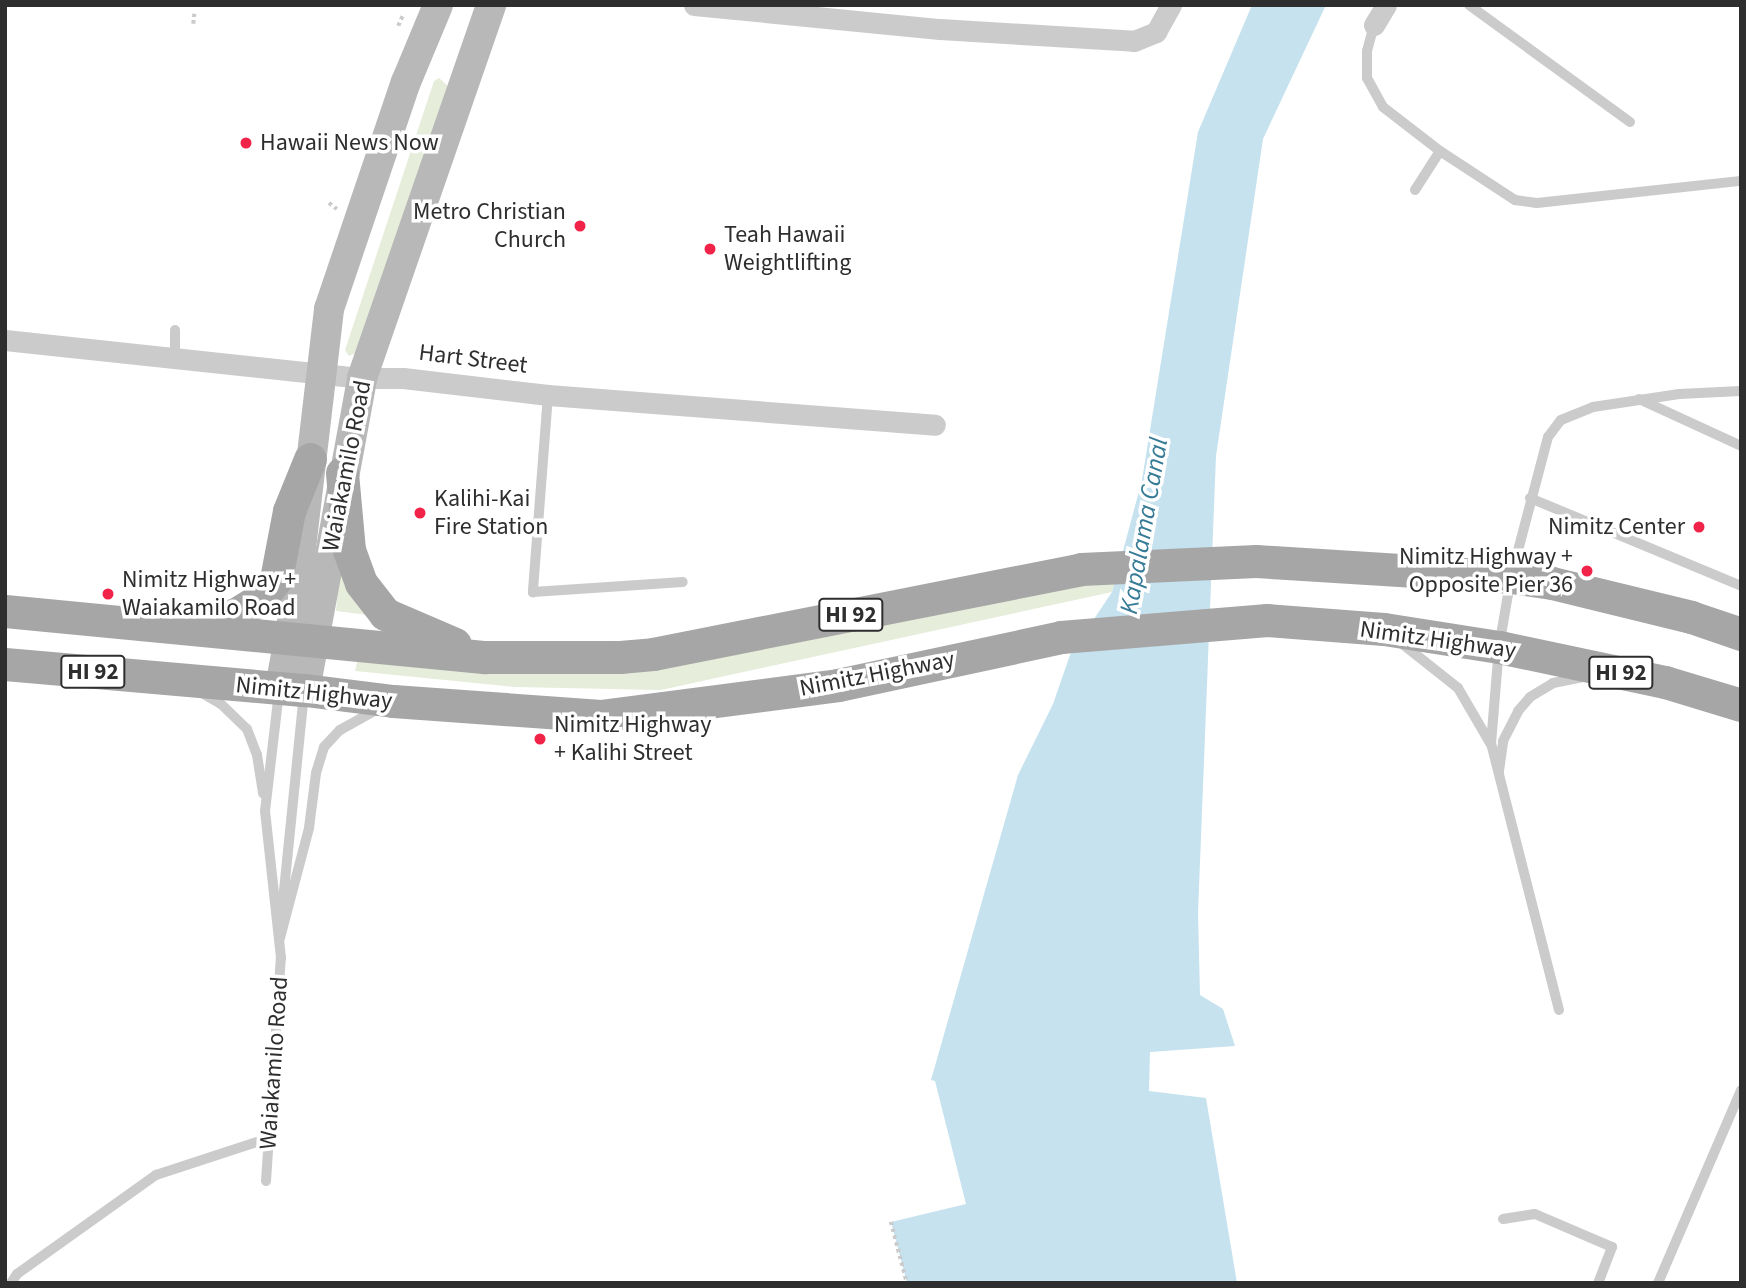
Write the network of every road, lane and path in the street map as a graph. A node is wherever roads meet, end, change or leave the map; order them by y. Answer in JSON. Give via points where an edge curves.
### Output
{"nodes":[{"id":1,"x":438,"y":5,"type":"edge"},
{"id":2,"x":491,"y":5,"type":"edge"},
{"id":3,"x":694,"y":5,"type":"edge"},
{"id":4,"x":1171,"y":5,"type":"edge"},
{"id":5,"x":1386,"y":5,"type":"edge"},
{"id":6,"x":1469,"y":5,"type":"edge"},
{"id":7,"x":194,"y":14,"type":"dead end"},
{"id":8,"x":403,"y":15,"type":"dead end"},
{"id":9,"x":193,"y":24,"type":"dead end"},
{"id":10,"x":1374,"y":25,"type":"joint"},
{"id":11,"x":398,"y":26,"type":"dead end"},
{"id":12,"x":1630,"y":122,"type":"dead end"},
{"id":13,"x":1440,"y":151,"type":"junction"},
{"id":14,"x":1741,"y":181,"type":"edge"},
{"id":15,"x":1415,"y":191,"type":"dead end"},
{"id":16,"x":329,"y":203,"type":"dead end"},
{"id":17,"x":337,"y":209,"type":"dead end"},
{"id":18,"x":175,"y":330,"type":"dead end"},
{"id":19,"x":5,"y":340,"type":"edge"},
{"id":20,"x":175,"y":357,"type":"junction"},
{"id":21,"x":321,"y":374,"type":"junction"},
{"id":22,"x":362,"y":378,"type":"junction"},
{"id":23,"x":1741,"y":391,"type":"edge"},
{"id":24,"x":548,"y":395,"type":"junction"},
{"id":25,"x":1639,"y":399,"type":"junction"},
{"id":26,"x":935,"y":425,"type":"dead end"},
{"id":27,"x":1741,"y":446,"type":"edge"},
{"id":28,"x":310,"y":459,"type":"junction"},
{"id":29,"x":342,"y":473,"type":"junction"},
{"id":30,"x":1530,"y":498,"type":"junction"},
{"id":31,"x":1511,"y":577,"type":"junction"},
{"id":32,"x":683,"y":582,"type":"dead end"},
{"id":33,"x":1741,"y":586,"type":"edge"},
{"id":34,"x":5,"y":611,"type":"edge"},
{"id":35,"x":192,"y":627,"type":"junction"},
{"id":36,"x":1384,"y":629,"type":"junction"},
{"id":37,"x":1741,"y":634,"type":"edge"},
{"id":38,"x":302,"y":638,"type":"junction"},
{"id":39,"x":1499,"y":647,"type":"junction"},
{"id":40,"x":486,"y":657,"type":"junction"},
{"id":41,"x":5,"y":664,"type":"edge"},
{"id":42,"x":180,"y":680,"type":"junction"},
{"id":43,"x":1665,"y":682,"type":"junction"},
{"id":44,"x":292,"y":689,"type":"junction"},
{"id":45,"x":393,"y":701,"type":"junction"},
{"id":46,"x":1741,"y":705,"type":"edge"},
{"id":47,"x":1490,"y":744,"type":"junction"},
{"id":48,"x":1498,"y":781,"type":"junction"},
{"id":49,"x":265,"y":811,"type":"junction"},
{"id":50,"x":278,"y":944,"type":"junction"},
{"id":51,"x":1559,"y":1010,"type":"dead end"},
{"id":52,"x":1741,"y":1090,"type":"edge"},
{"id":53,"x":269,"y":1138,"type":"junction"},
{"id":54,"x":266,"y":1181,"type":"dead end"},
{"id":55,"x":1503,"y":1219,"type":"dead end"},
{"id":56,"x":891,"y":1222,"type":"dead end"},
{"id":57,"x":11,"y":1283,"type":"edge"},
{"id":58,"x":907,"y":1283,"type":"edge"},
{"id":59,"x":1598,"y":1283,"type":"edge"},
{"id":60,"x":1658,"y":1283,"type":"edge"}],
"edges":[{"from":1,"to":21,"type":"main road","name":"Waiakamilo Road","via":[[406,82],[330,309]]},
{"from":2,"to":22,"type":"main road","name":"Waiakamilo Road"},
{"from":3,"to":4,"type":"street","via":[[940,29],[1135,41],[1156,32]]},
{"from":5,"to":10,"type":"street"},
{"from":6,"to":12,"type":"lane"},
{"from":7,"to":9,"type":"path"},
{"from":8,"to":11,"type":"path"},
{"from":10,"to":13,"type":"lane","via":[[1367,51],[1367,78],[1383,107]]},
{"from":13,"to":14,"type":"lane","via":[[1514,200],[1538,203]]},
{"from":13,"to":15,"type":"lane"},
{"from":16,"to":17,"type":"path"},
{"from":18,"to":20,"type":"lane"},
{"from":19,"to":20,"type":"street","name":"Hart Street"},
{"from":20,"to":21,"type":"street","name":"Hart Street"},
{"from":21,"to":22,"type":"street","name":"Hart Street"},
{"from":21,"to":28,"type":"main road","name":"Waiakamilo Road"},
{"from":22,"to":24,"type":"street","name":"Hart Street","via":[[403,378]]},
{"from":22,"to":29,"type":"main road","name":"Waiakamilo Road"},
{"from":23,"to":25,"type":"lane"},
{"from":24,"to":26,"type":"street","name":"Hart Street"},
{"from":24,"to":32,"type":"lane","via":[[533,592]]},
{"from":25,"to":27,"type":"lane"},
{"from":25,"to":30,"type":"lane","via":[[1593,407],[1561,421],[1548,437]]},
{"from":28,"to":35,"type":"main road","via":[[289,511],[276,579],[260,598],[236,614]]},
{"from":28,"to":38,"type":"main road","name":"Waiakamilo Road"},
{"from":29,"to":38,"type":"main road","name":"Waiakamilo Road"},
{"from":29,"to":40,"type":"main road","via":[[349,550],[361,583],[385,614]]},
{"from":30,"to":31,"type":"lane"},
{"from":30,"to":33,"type":"lane"},
{"from":31,"to":37,"type":"main road","number":"HI 92","via":[[1690,617]]},
{"from":31,"to":39,"type":"lane"},
{"from":31,"to":40,"type":"main road","number":"HI 92","via":[[1256,561],[1081,569],[653,654]]},
{"from":34,"to":35,"type":"main road","number":"HI 92"},
{"from":35,"to":38,"type":"main road","number":"HI 92"},
{"from":36,"to":39,"type":"main road","name":"Nimitz Highway","number":"HI 92"},
{"from":36,"to":45,"type":"main road","name":"Nimitz Highway","number":"HI 92","via":[[1267,620],[1061,638],[838,685],[600,716]]},
{"from":36,"to":47,"type":"lane","via":[[1458,688]]},
{"from":38,"to":40,"type":"main road","number":"HI 92"},
{"from":38,"to":44,"type":"main road","name":"Waiakamilo Road"},
{"from":39,"to":43,"type":"main road","name":"Nimitz Highway","number":"HI 92"},
{"from":39,"to":47,"type":"lane"},
{"from":41,"to":42,"type":"main road","name":"Nimitz Highway","number":"HI 92"},
{"from":42,"to":44,"type":"main road","name":"Nimitz Highway","number":"HI 92"},
{"from":42,"to":49,"type":"lane","via":[[221,704],[247,729],[257,755]]},
{"from":43,"to":46,"type":"main road","name":"Nimitz Highway","number":"HI 92"},
{"from":43,"to":48,"type":"lane","via":[[1598,675],[1541,690],[1518,711],[1503,741]]},
{"from":44,"to":45,"type":"main road","name":"Nimitz Highway","number":"HI 92"},
{"from":44,"to":49,"type":"lane","name":"Waiakamilo Road"},
{"from":44,"to":50,"type":"lane","name":"Waiakamilo Road"},
{"from":45,"to":50,"type":"lane","via":[[340,730],[324,747],[309,828]]},
{"from":47,"to":48,"type":"lane"},
{"from":48,"to":51,"type":"lane"},
{"from":49,"to":50,"type":"lane","name":"Waiakamilo Road"},
{"from":50,"to":53,"type":"lane","name":"Waiakamilo Road","via":[[281,958]]},
{"from":52,"to":60,"type":"lane"},
{"from":53,"to":54,"type":"lane","name":"Waiakamilo Road"},
{"from":53,"to":57,"type":"lane","via":[[156,1175]]},
{"from":55,"to":59,"type":"lane","via":[[1535,1214],[1612,1247]]},
{"from":56,"to":58,"type":"path"}]}
